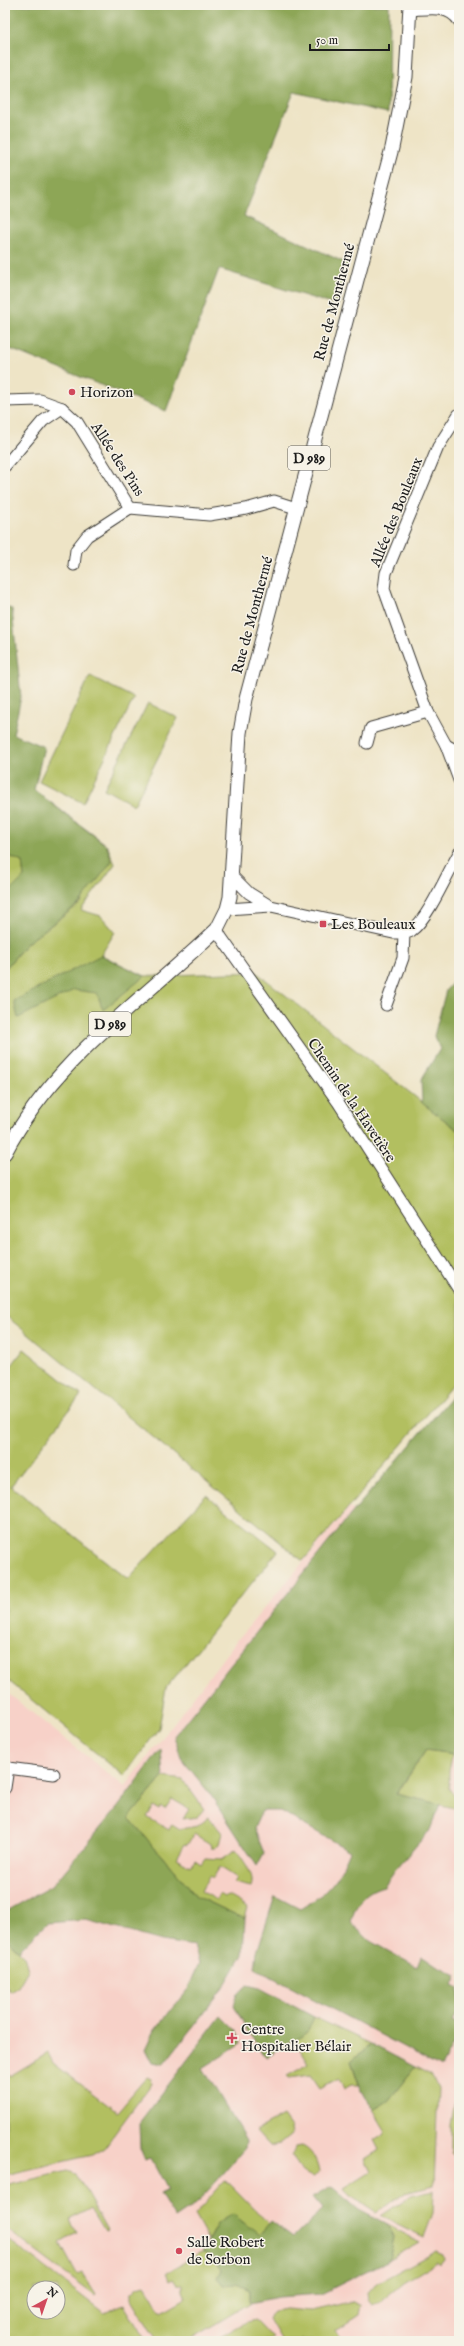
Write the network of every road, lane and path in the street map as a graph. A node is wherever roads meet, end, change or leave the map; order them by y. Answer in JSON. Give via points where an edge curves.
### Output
{"nodes":[{"id":1,"x":410,"y":8,"type":"edge"},
{"id":2,"x":459,"y":21,"type":"edge"},
{"id":3,"x":5,"y":401,"type":"edge"},
{"id":4,"x":62,"y":408,"type":"junction"},
{"id":5,"x":459,"y":414,"type":"edge"},
{"id":6,"x":5,"y":466,"type":"edge"},
{"id":7,"x":130,"y":508,"type":"junction"},
{"id":8,"x":296,"y":508,"type":"junction"},
{"id":9,"x":74,"y":565,"type":"dead end"},
{"id":10,"x":428,"y":712,"type":"junction"},
{"id":11,"x":367,"y":743,"type":"dead end"},
{"id":12,"x":446,"y":745,"type":"junction"},
{"id":13,"x":459,"y":752,"type":"edge"},
{"id":14,"x":459,"y":780,"type":"edge"},
{"id":15,"x":459,"y":853,"type":"edge"},
{"id":16,"x":231,"y":875,"type":"junction"},
{"id":17,"x":271,"y":906,"type":"junction"},
{"id":18,"x":227,"y":909,"type":"junction"},
{"id":19,"x":217,"y":929,"type":"junction"},
{"id":20,"x":404,"y":933,"type":"junction"},
{"id":21,"x":386,"y":1005,"type":"dead end"},
{"id":22,"x":5,"y":1153,"type":"edge"},
{"id":23,"x":459,"y":1290,"type":"edge"},
{"id":24,"x":6,"y":1766,"type":"edge"},
{"id":25,"x":54,"y":1774,"type":"dead end"},
{"id":26,"x":5,"y":1788,"type":"edge"}],
"edges":[{"from":1,"to":2,"type":"street","via":[[441,8],[456,16]]},
{"from":1,"to":8,"type":"main road","name":"Rue de Monthermé","number":"D 989","via":[[406,77],[392,148]]},
{"from":3,"to":4,"type":"street","name":"Allée des Pins","via":[[40,400]]},
{"from":4,"to":6,"type":"street","via":[[43,421]]},
{"from":4,"to":7,"type":"street","name":"Allée des Pins","via":[[77,422]]},
{"from":5,"to":10,"type":"street","name":"Allée des Bouleaux","via":[[438,447],[386,573],[384,589]]},
{"from":7,"to":8,"type":"street","name":"Allée des Pins","via":[[209,515],[274,501]]},
{"from":7,"to":9,"type":"street","via":[[87,536],[76,550]]},
{"from":8,"to":16,"type":"main road","name":"Rue de Monthermé","number":"D 989","via":[[246,699],[240,733]]},
{"from":10,"to":11,"type":"street","via":[[371,728]]},
{"from":10,"to":12,"type":"street","name":"Allée des Bouleaux"},
{"from":12,"to":13,"type":"street"},
{"from":12,"to":14,"type":"street","name":"Allée des Bouleaux"},
{"from":15,"to":20,"type":"street","via":[[424,916],[411,931]]},
{"from":16,"to":17,"type":"street","via":[[249,893]]},
{"from":16,"to":18,"type":"main road","name":"Rue de Monthermé","number":"D 989"},
{"from":17,"to":18,"type":"street"},
{"from":17,"to":20,"type":"street","via":[[393,934]]},
{"from":18,"to":19,"type":"main road","name":"Rue de Monthermé","number":"D 989"},
{"from":19,"to":22,"type":"main road","name":"Rue de Monthermé","number":"D 989","via":[[92,1040],[67,1066],[14,1136]]},
{"from":19,"to":23,"type":"street","name":"Chemin de la Havetière","via":[[338,1102]]},
{"from":20,"to":21,"type":"street","via":[[403,958]]},
{"from":24,"to":25,"type":"street"},
{"from":24,"to":26,"type":"street"}]}
